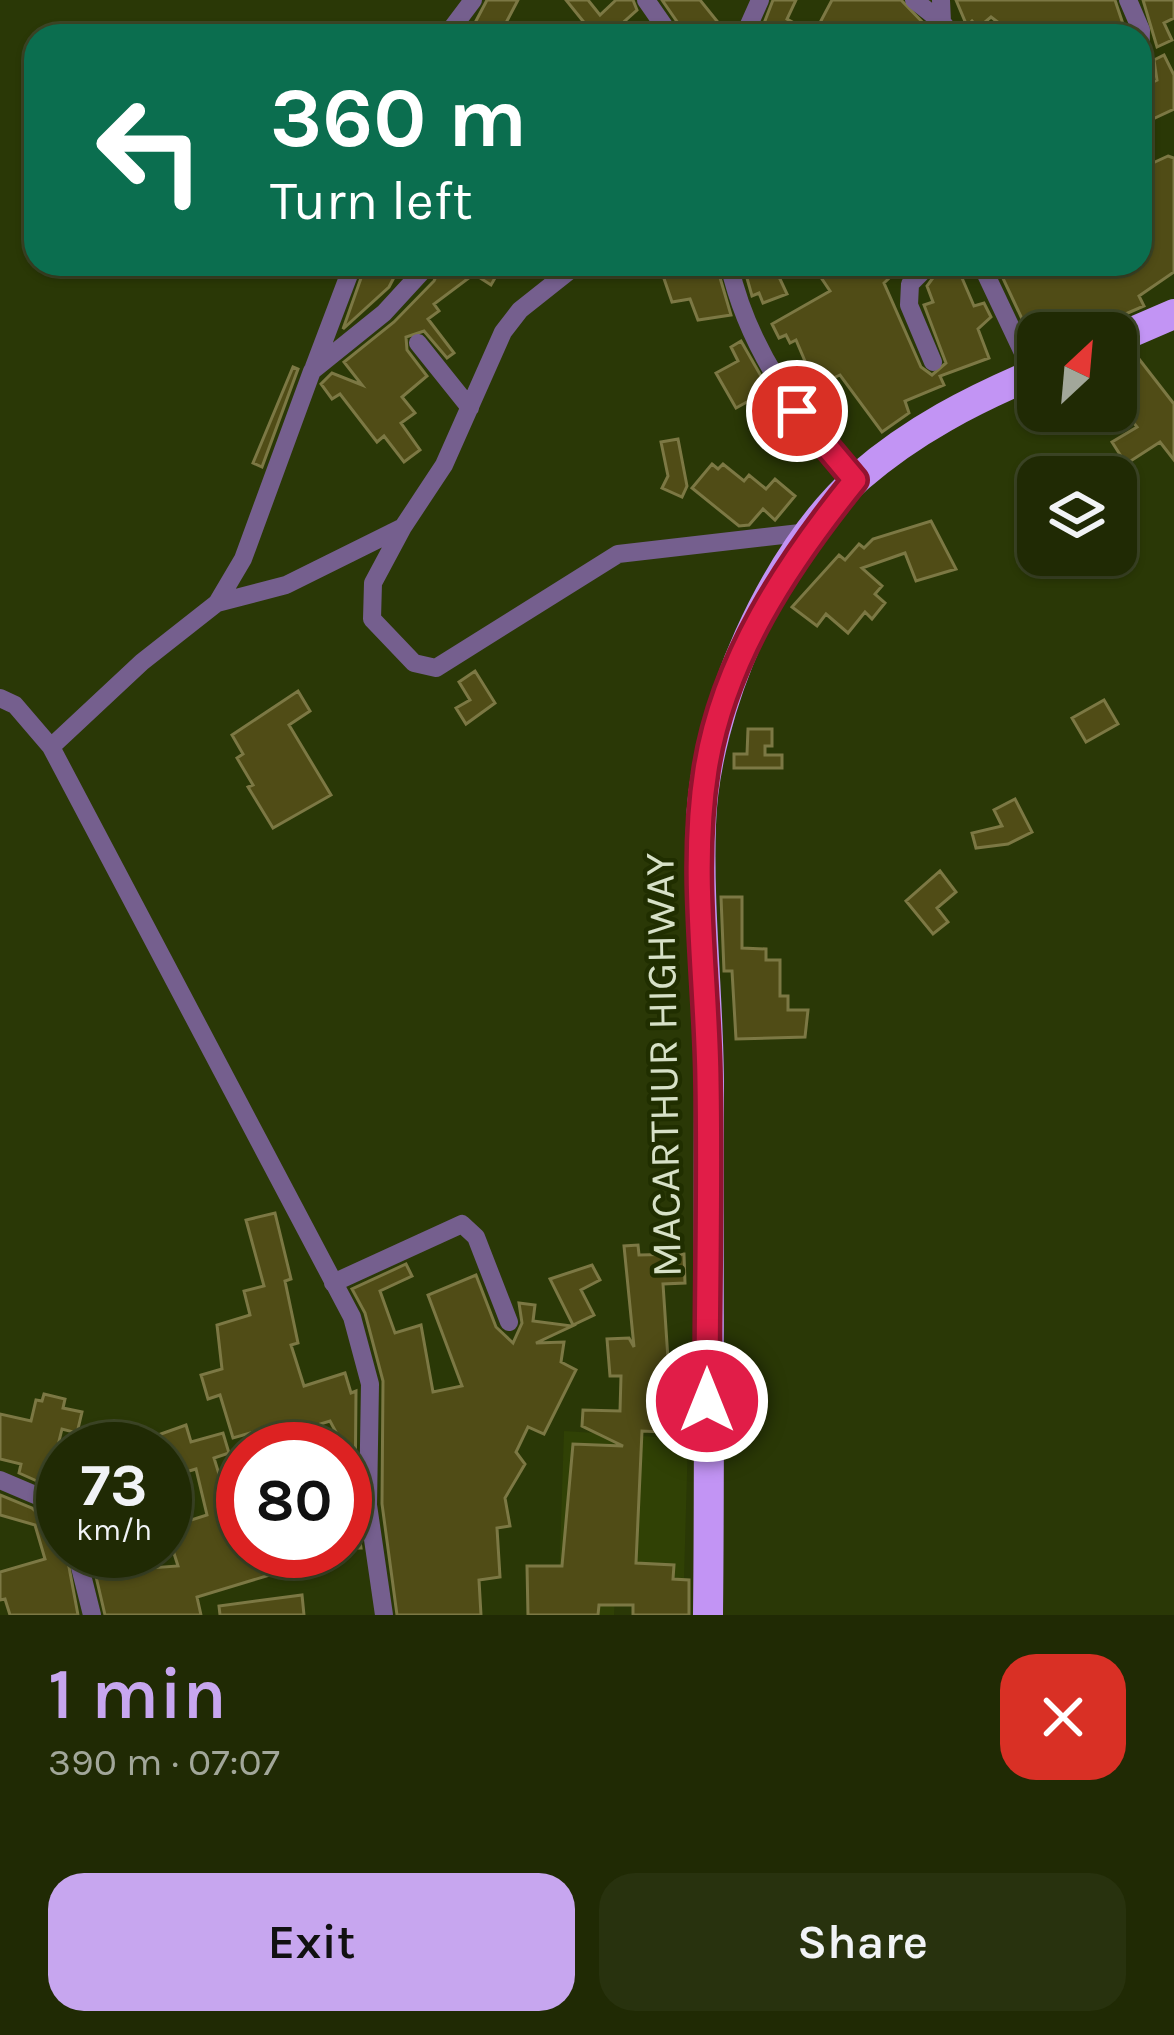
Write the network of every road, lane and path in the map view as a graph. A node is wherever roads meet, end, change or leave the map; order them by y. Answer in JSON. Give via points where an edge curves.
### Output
{"nodes":[{"id":1,"x":914,"y":0,"type":"edge"},
{"id":2,"x":941,"y":24,"type":"edge"},
{"id":3,"x":348,"y":276,"type":"edge"},
{"id":4,"x":418,"y":276,"type":"edge"},
{"id":5,"x":564,"y":276,"type":"edge"},
{"id":6,"x":733,"y":276,"type":"edge"},
{"id":7,"x":918,"y":276,"type":"edge"},
{"id":8,"x":987,"y":276,"type":"edge"},
{"id":9,"x":1174,"y":314,"type":"edge"},
{"id":10,"x":1137,"y":330,"type":"edge"},
{"id":11,"x":1017,"y":337,"type":"edge"},
{"id":12,"x":418,"y":343,"type":"dead end"},
{"id":13,"x":933,"y":362,"type":"dead end"},
{"id":14,"x":312,"y":371,"type":"junction"},
{"id":15,"x":1017,"y":381,"type":"edge"},
{"id":16,"x":470,"y":408,"type":"junction"},
{"id":17,"x":855,"y":480,"type":"junction"},
{"id":18,"x":403,"y":527,"type":"junction"},
{"id":19,"x":814,"y":531,"type":"junction"},
{"id":20,"x":217,"y":603,"type":"junction"},
{"id":21,"x":0,"y":698,"type":"edge"},
{"id":22,"x":51,"y":747,"type":"junction"},
{"id":23,"x":333,"y":1282,"type":"junction"},
{"id":24,"x":509,"y":1322,"type":"dead end"},
{"id":25,"x":0,"y":1480,"type":"edge"},
{"id":26,"x":36,"y":1495,"type":"edge"},
{"id":27,"x":83,"y":1578,"type":"edge"},
{"id":28,"x":92,"y":1615,"type":"edge"},
{"id":29,"x":384,"y":1615,"type":"edge"},
{"id":30,"x":708,"y":1615,"type":"edge"}],
"edges":[{"from":1,"to":2,"type":"street"},
{"from":3,"to":14,"type":"street"},
{"from":4,"to":14,"type":"street"},
{"from":5,"to":16,"type":"street","via":[[512,321]]},
{"from":6,"to":17,"type":"street","via":[[778,385]]},
{"from":7,"to":13,"type":"street","via":[[909,305]]},
{"from":8,"to":11,"type":"street"},
{"from":9,"to":10,"type":"highway"},
{"from":12,"to":16,"type":"street"},
{"from":14,"to":20,"type":"street","via":[[251,540]]},
{"from":15,"to":17,"type":"highway","name":"MACARTHUR HIGHWAY","via":[[961,404]]},
{"from":16,"to":18,"type":"street"},
{"from":17,"to":19,"type":"highway","name":"MACARTHUR HIGHWAY"},
{"from":18,"to":19,"type":"street","via":[[373,584],[372,620],[424,668],[484,641],[618,554]]},
{"from":18,"to":20,"type":"street","via":[[286,585]]},
{"from":19,"to":30,"type":"highway","name":"MACARTHUR HIGHWAY","via":[[775,585],[706,767]]},
{"from":20,"to":22,"type":"street"},
{"from":21,"to":22,"type":"street"},
{"from":22,"to":23,"type":"street"},
{"from":23,"to":24,"type":"street","via":[[462,1224],[476,1237]]},
{"from":23,"to":29,"type":"street","via":[[370,1384],[368,1505]]},
{"from":25,"to":26,"type":"street"},
{"from":27,"to":28,"type":"street"}]}
